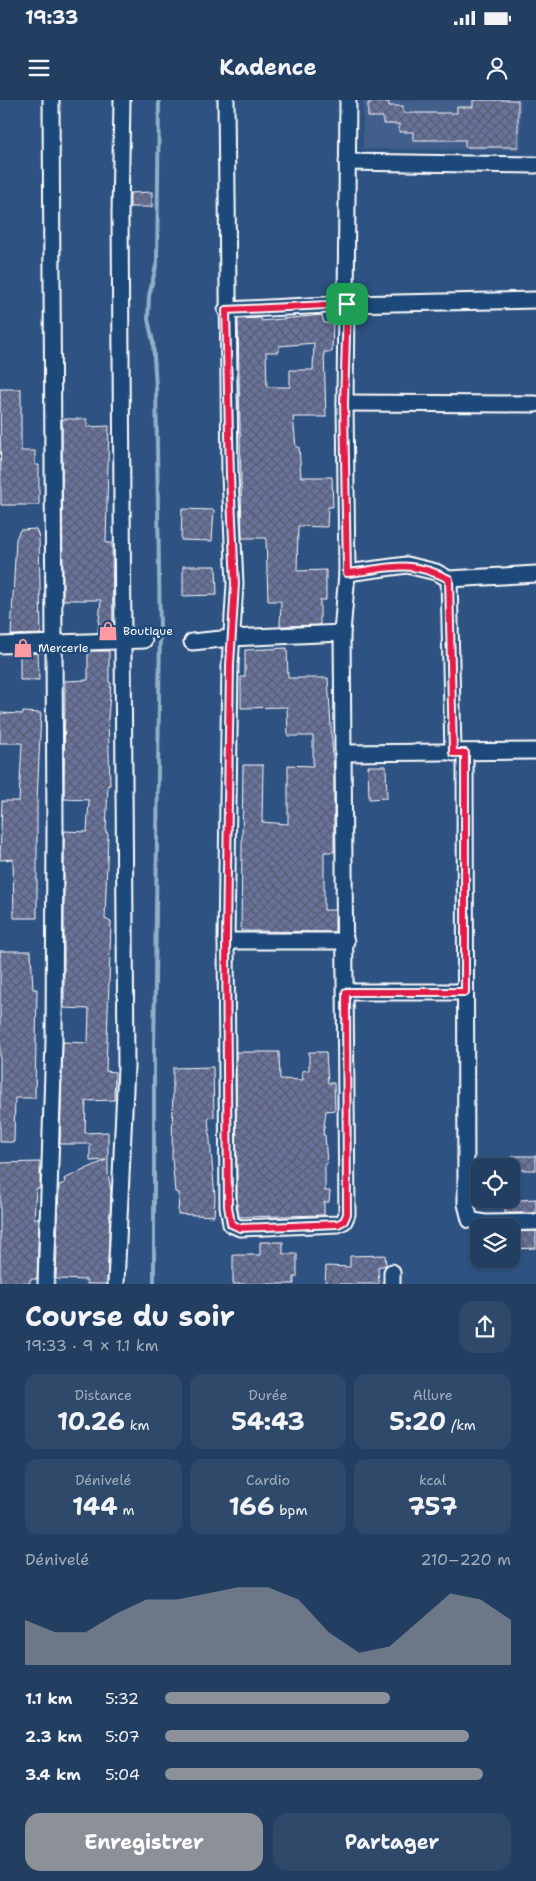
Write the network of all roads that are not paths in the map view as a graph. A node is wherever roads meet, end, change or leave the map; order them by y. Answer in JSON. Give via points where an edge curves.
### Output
{"nodes":[{"id":1,"x":51,"y":100,"type":"edge"},
{"id":2,"x":122,"y":100,"type":"edge"},
{"id":3,"x":226,"y":100,"type":"edge"},
{"id":4,"x":348,"y":100,"type":"edge"},
{"id":5,"x":347,"y":162,"type":"junction"},
{"id":6,"x":536,"y":165,"type":"edge"},
{"id":7,"x":536,"y":300,"type":"edge"},
{"id":8,"x":347,"y":304,"type":"junction"},
{"id":9,"x":226,"y":310,"type":"junction"},
{"id":10,"x":344,"y":403,"type":"junction"},
{"id":11,"x":536,"y":404,"type":"edge"},
{"id":12,"x":347,"y":573,"type":"junction"},
{"id":13,"x":536,"y":574,"type":"edge"},
{"id":14,"x":449,"y":579,"type":"junction"},
{"id":15,"x":342,"y":633,"type":"junction"},
{"id":16,"x":231,"y":638,"type":"junction"},
{"id":17,"x":144,"y":640,"type":"dead end"},
{"id":18,"x":123,"y":642,"type":"junction"},
{"id":19,"x":192,"y":642,"type":"dead end"},
{"id":20,"x":0,"y":645,"type":"edge"},
{"id":21,"x":54,"y":645,"type":"junction"},
{"id":22,"x":536,"y":751,"type":"edge"},
{"id":23,"x":344,"y":753,"type":"junction"},
{"id":24,"x":459,"y":753,"type":"junction"},
{"id":25,"x":226,"y":941,"type":"junction"},
{"id":26,"x":346,"y":941,"type":"junction"},
{"id":27,"x":346,"y":992,"type":"junction"},
{"id":28,"x":465,"y":992,"type":"junction"},
{"id":29,"x":536,"y":1222,"type":"edge"},
{"id":30,"x":46,"y":1284,"type":"edge"},
{"id":31,"x":116,"y":1284,"type":"edge"}],
"edges":[{"from":1,"to":21,"type":"street"},
{"from":2,"to":18,"type":"street"},
{"from":3,"to":9,"type":"street"},
{"from":4,"to":5,"type":"street"},
{"from":5,"to":6,"type":"street"},
{"from":5,"to":8,"type":"street"},
{"from":7,"to":8,"type":"street"},
{"from":8,"to":9,"type":"street"},
{"from":8,"to":10,"type":"street"},
{"from":9,"to":16,"type":"street","via":[[235,584]]},
{"from":10,"to":11,"type":"street"},
{"from":10,"to":12,"type":"street"},
{"from":12,"to":14,"type":"street","via":[[407,565],[436,572]]},
{"from":12,"to":15,"type":"street"},
{"from":13,"to":14,"type":"street"},
{"from":14,"to":24,"type":"street"},
{"from":15,"to":16,"type":"street"},
{"from":15,"to":23,"type":"street"},
{"from":16,"to":19,"type":"street"},
{"from":16,"to":25,"type":"street"},
{"from":17,"to":18,"type":"street"},
{"from":18,"to":21,"type":"street"},
{"from":18,"to":31,"type":"street","via":[[126,1067]]},
{"from":20,"to":21,"type":"street"},
{"from":21,"to":30,"type":"street","via":[[54,1041]]},
{"from":22,"to":24,"type":"street"},
{"from":23,"to":24,"type":"street"},
{"from":23,"to":26,"type":"street"},
{"from":24,"to":28,"type":"street"},
{"from":25,"to":26,"type":"street"},
{"from":25,"to":27,"type":"street","via":[[228,1211],[231,1224],[240,1228],[338,1224],[344,1221],[347,1214]]},
{"from":26,"to":27,"type":"street"},
{"from":27,"to":28,"type":"street"},
{"from":28,"to":29,"type":"street","via":[[466,1204],[470,1220],[486,1223]]}]}
